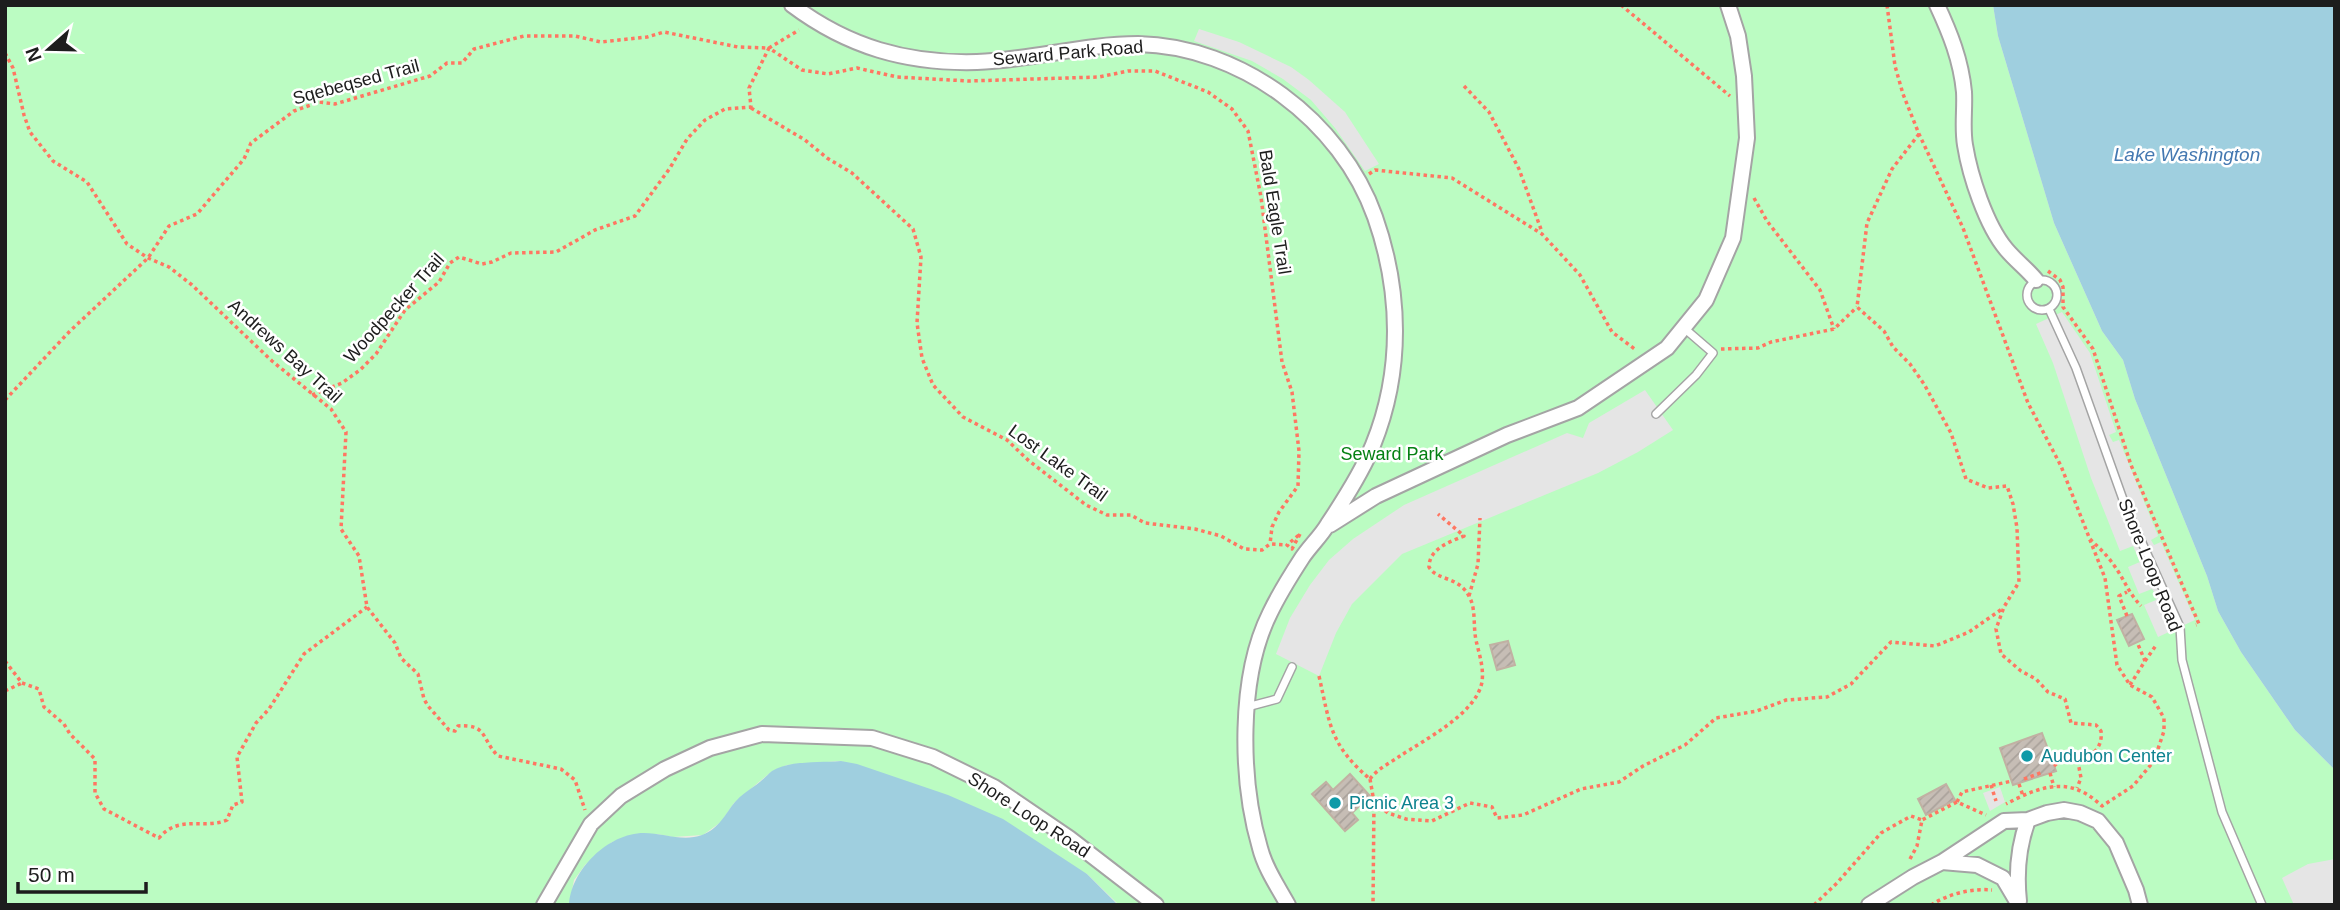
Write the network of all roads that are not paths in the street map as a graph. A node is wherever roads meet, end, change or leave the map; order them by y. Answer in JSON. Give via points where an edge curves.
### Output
{"nodes":[{"id":1,"x":792,"y":5,"type":"edge"},
{"id":2,"x":1728,"y":5,"type":"edge"},
{"id":3,"x":1937,"y":5,"type":"edge"},
{"id":4,"x":2031,"y":275,"type":"junction"},
{"id":5,"x":2049,"y":309,"type":"junction"},
{"id":6,"x":1684,"y":328,"type":"junction"},
{"id":7,"x":1656,"y":414,"type":"dead end"},
{"id":8,"x":1326,"y":527,"type":"junction"},
{"id":9,"x":1292,"y":667,"type":"dead end"},
{"id":10,"x":1246,"y":707,"type":"junction"},
{"id":11,"x":2028,"y":820,"type":"junction"},
{"id":12,"x":1941,"y":862,"type":"junction"},
{"id":13,"x":544,"y":905,"type":"edge"},
{"id":14,"x":1156,"y":905,"type":"edge"},
{"id":15,"x":1288,"y":905,"type":"edge"},
{"id":16,"x":1869,"y":905,"type":"edge"},
{"id":17,"x":2019,"y":905,"type":"edge"},
{"id":18,"x":2140,"y":905,"type":"edge"},
{"id":19,"x":2262,"y":905,"type":"edge"}],
"edges":[{"from":1,"to":8,"type":"street","name":"Seward Park Road","via":[[839,36],[883,53],[937,60],[978,62],[1137,44],[1199,53],[1252,76],[1307,114],[1333,142],[1369,202],[1390,268],[1397,329],[1389,398],[1372,447]]},
{"from":2,"to":6,"type":"street","name":"Seward Park Road","via":[[1744,76],[1746,138],[1733,238],[1706,300]]},
{"from":3,"to":4,"type":"street","name":"Shore Loop Road","via":[[1962,69],[1962,122],[1969,166],[1993,228]]},
{"from":4,"to":5,"type":"lane","name":"Shore Loop Road","via":[[2056,288]]},
{"from":4,"to":5,"type":"lane","name":"Shore Loop Road","via":[[2027,301],[2034,309]]},
{"from":5,"to":19,"type":"lane","name":"Shore Loop Road","via":[[2076,368],[2125,505],[2180,627],[2182,660],[2222,812]]},
{"from":6,"to":7,"type":"lane","via":[[1713,353]]},
{"from":6,"to":8,"type":"street","name":"Seward Park Road","via":[[1667,348],[1578,408],[1507,435],[1376,496]]},
{"from":8,"to":10,"type":"street","name":"Seward Park Road","via":[[1270,612],[1258,644]]},
{"from":9,"to":10,"type":"lane","via":[[1278,699]]},
{"from":10,"to":15,"type":"street","name":"Seward Park Road","via":[[1251,810],[1260,852]]},
{"from":11,"to":12,"type":"street","via":[[2004,821]]},
{"from":11,"to":17,"type":"street","via":[[2020,840]]},
{"from":11,"to":18,"type":"street","via":[[2064,810],[2098,821],[2116,843]]},
{"from":12,"to":16,"type":"street"},
{"from":12,"to":17,"type":"street","via":[[1978,865],[2003,878]]},
{"from":13,"to":14,"type":"street","name":"Shore Loop Road","via":[[591,824],[621,796],[710,748],[762,734],[872,738],[933,757],[994,788]]}]}
